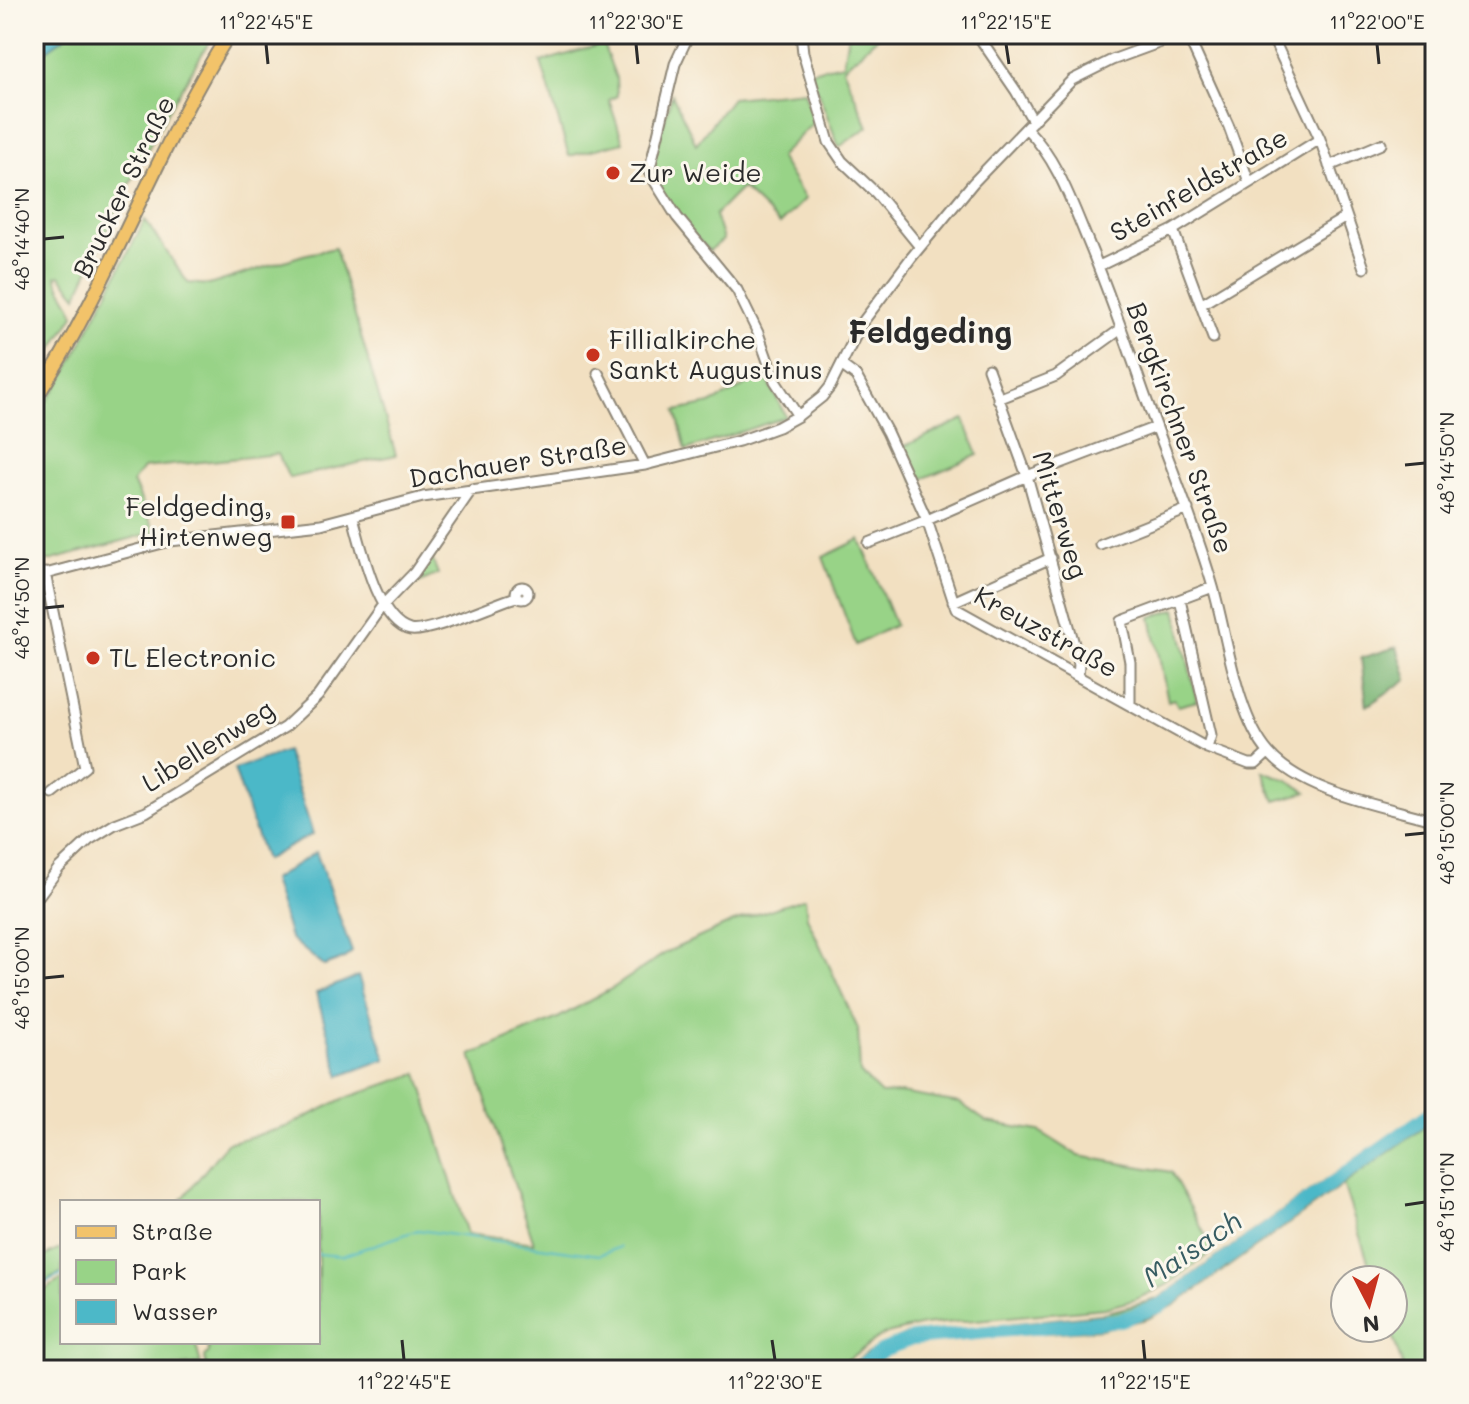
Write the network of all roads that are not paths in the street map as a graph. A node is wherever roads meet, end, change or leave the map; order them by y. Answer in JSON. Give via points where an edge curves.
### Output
{"nodes":[{"id":1,"x":229,"y":34,"type":"edge"},
{"id":2,"x":689,"y":34,"type":"edge"},
{"id":3,"x":801,"y":34,"type":"edge"},
{"id":4,"x":977,"y":34,"type":"edge"},
{"id":5,"x":1185,"y":34,"type":"edge"},
{"id":6,"x":1271,"y":34,"type":"edge"},
{"id":7,"x":1029,"y":125,"type":"junction"},
{"id":8,"x":1320,"y":139,"type":"junction"},
{"id":9,"x":1381,"y":144,"type":"dead end"},
{"id":10,"x":1329,"y":166,"type":"junction"},
{"id":11,"x":1249,"y":182,"type":"junction"},
{"id":12,"x":1346,"y":217,"type":"junction"},
{"id":13,"x":1173,"y":230,"type":"junction"},
{"id":14,"x":920,"y":247,"type":"junction"},
{"id":15,"x":1099,"y":266,"type":"junction"},
{"id":16,"x":1364,"y":268,"type":"dead end"},
{"id":17,"x":1202,"y":304,"type":"junction"},
{"id":18,"x":1121,"y":329,"type":"junction"},
{"id":19,"x":1213,"y":338,"type":"dead end"},
{"id":20,"x":841,"y":365,"type":"junction"},
{"id":21,"x":988,"y":369,"type":"dead end"},
{"id":22,"x":598,"y":373,"type":"dead end"},
{"id":23,"x":998,"y":399,"type":"junction"},
{"id":24,"x":34,"y":401,"type":"edge"},
{"id":25,"x":798,"y":416,"type":"junction"},
{"id":26,"x":1156,"y":427,"type":"junction"},
{"id":27,"x":645,"y":465,"type":"junction"},
{"id":28,"x":1027,"y":476,"type":"junction"},
{"id":29,"x":472,"y":489,"type":"junction"},
{"id":30,"x":1188,"y":509,"type":"junction"},
{"id":31,"x":353,"y":517,"type":"junction"},
{"id":32,"x":927,"y":520,"type":"junction"},
{"id":33,"x":869,"y":543,"type":"dead end"},
{"id":34,"x":1100,"y":544,"type":"dead end"},
{"id":35,"x":1051,"y":558,"type":"junction"},
{"id":36,"x":45,"y":573,"type":"junction"},
{"id":37,"x":34,"y":577,"type":"edge"},
{"id":38,"x":1213,"y":587,"type":"junction"},
{"id":39,"x":516,"y":597,"type":"dead end"},
{"id":40,"x":1180,"y":600,"type":"junction"},
{"id":41,"x":953,"y":602,"type":"junction"},
{"id":42,"x":382,"y":606,"type":"junction"},
{"id":43,"x":1078,"y":676,"type":"junction"},
{"id":44,"x":1130,"y":705,"type":"junction"},
{"id":45,"x":1207,"y":748,"type":"junction"},
{"id":46,"x":1268,"y":753,"type":"junction"},
{"id":47,"x":52,"y":793,"type":"dead end"},
{"id":48,"x":1435,"y":821,"type":"edge"},
{"id":49,"x":34,"y":902,"type":"edge"}],
"edges":[{"from":1,"to":24,"type":"main road","name":"Brucker Straße","via":[[92,302]]},
{"from":2,"to":25,"type":"street","via":[[675,64],[649,172],[677,217],[737,290],[775,381]]},
{"from":3,"to":14,"type":"street","via":[[829,142]]},
{"from":4,"to":7,"type":"street","name":"Bergkirchner Straße","via":[[1016,91]]},
{"from":5,"to":7,"type":"street","name":"Dachauer Straße","via":[[1078,77]]},
{"from":5,"to":11,"type":"street"},
{"from":6,"to":8,"type":"street"},
{"from":7,"to":14,"type":"street","name":"Dachauer Straße"},
{"from":7,"to":15,"type":"street","name":"Bergkirchner Straße"},
{"from":8,"to":10,"type":"street"},
{"from":8,"to":11,"type":"street","name":"Steinfeldstraße"},
{"from":9,"to":10,"type":"street"},
{"from":10,"to":12,"type":"street"},
{"from":11,"to":13,"type":"street","name":"Steinfeldstraße"},
{"from":12,"to":16,"type":"street"},
{"from":12,"to":17,"type":"street"},
{"from":13,"to":15,"type":"street","name":"Steinfeldstraße"},
{"from":13,"to":17,"type":"street"},
{"from":14,"to":20,"type":"street","name":"Dachauer Straße","via":[[862,323]]},
{"from":15,"to":18,"type":"street","name":"Bergkirchner Straße"},
{"from":17,"to":19,"type":"street"},
{"from":18,"to":23,"type":"street","via":[[1056,376]]},
{"from":18,"to":26,"type":"street","name":"Bergkirchner Straße"},
{"from":20,"to":25,"type":"street","name":"Dachauer Straße","via":[[830,387]]},
{"from":20,"to":32,"type":"street","name":"Kreuzstraße","via":[[856,376],[869,397]]},
{"from":21,"to":23,"type":"street","name":"Mitterweg"},
{"from":22,"to":27,"type":"street"},
{"from":23,"to":28,"type":"street","name":"Mitterweg"},
{"from":25,"to":27,"type":"street","name":"Dachauer Straße","via":[[739,441]]},
{"from":26,"to":28,"type":"street"},
{"from":26,"to":30,"type":"street","name":"Bergkirchner Straße"},
{"from":27,"to":29,"type":"street","name":"Dachauer Straße"},
{"from":28,"to":32,"type":"street"},
{"from":28,"to":35,"type":"street","name":"Mitterweg"},
{"from":29,"to":31,"type":"street","name":"Dachauer Straße"},
{"from":29,"to":42,"type":"street","name":"Libellenweg","via":[[414,573]]},
{"from":30,"to":34,"type":"street"},
{"from":30,"to":38,"type":"street","name":"Bergkirchner Straße"},
{"from":31,"to":36,"type":"street","name":"Dachauer Straße","via":[[170,541]]},
{"from":31,"to":42,"type":"street"},
{"from":32,"to":33,"type":"street"},
{"from":32,"to":41,"type":"street","name":"Kreuzstraße"},
{"from":35,"to":41,"type":"street"},
{"from":35,"to":43,"type":"street","name":"Mitterweg"},
{"from":36,"to":37,"type":"street","name":"Dachauer Straße"},
{"from":36,"to":47,"type":"street","via":[[85,767]]},
{"from":38,"to":40,"type":"street"},
{"from":38,"to":46,"type":"street","name":"Bergkirchner Straße","via":[[1245,708]]},
{"from":39,"to":42,"type":"street","via":[[411,630]]},
{"from":40,"to":44,"type":"street","via":[[1122,621],[1130,662]]},
{"from":40,"to":45,"type":"street","via":[[1211,735]]},
{"from":41,"to":43,"type":"street","name":"Kreuzstraße","via":[[956,609]]},
{"from":42,"to":49,"type":"street","name":"Libellenweg","via":[[318,696],[285,727],[146,812],[89,840]]},
{"from":43,"to":44,"type":"street","name":"Kreuzstraße"},
{"from":44,"to":45,"type":"street","name":"Kreuzstraße"},
{"from":45,"to":46,"type":"street","name":"Kreuzstraße","via":[[1249,764]]},
{"from":46,"to":48,"type":"street","via":[[1320,787]]}]}
